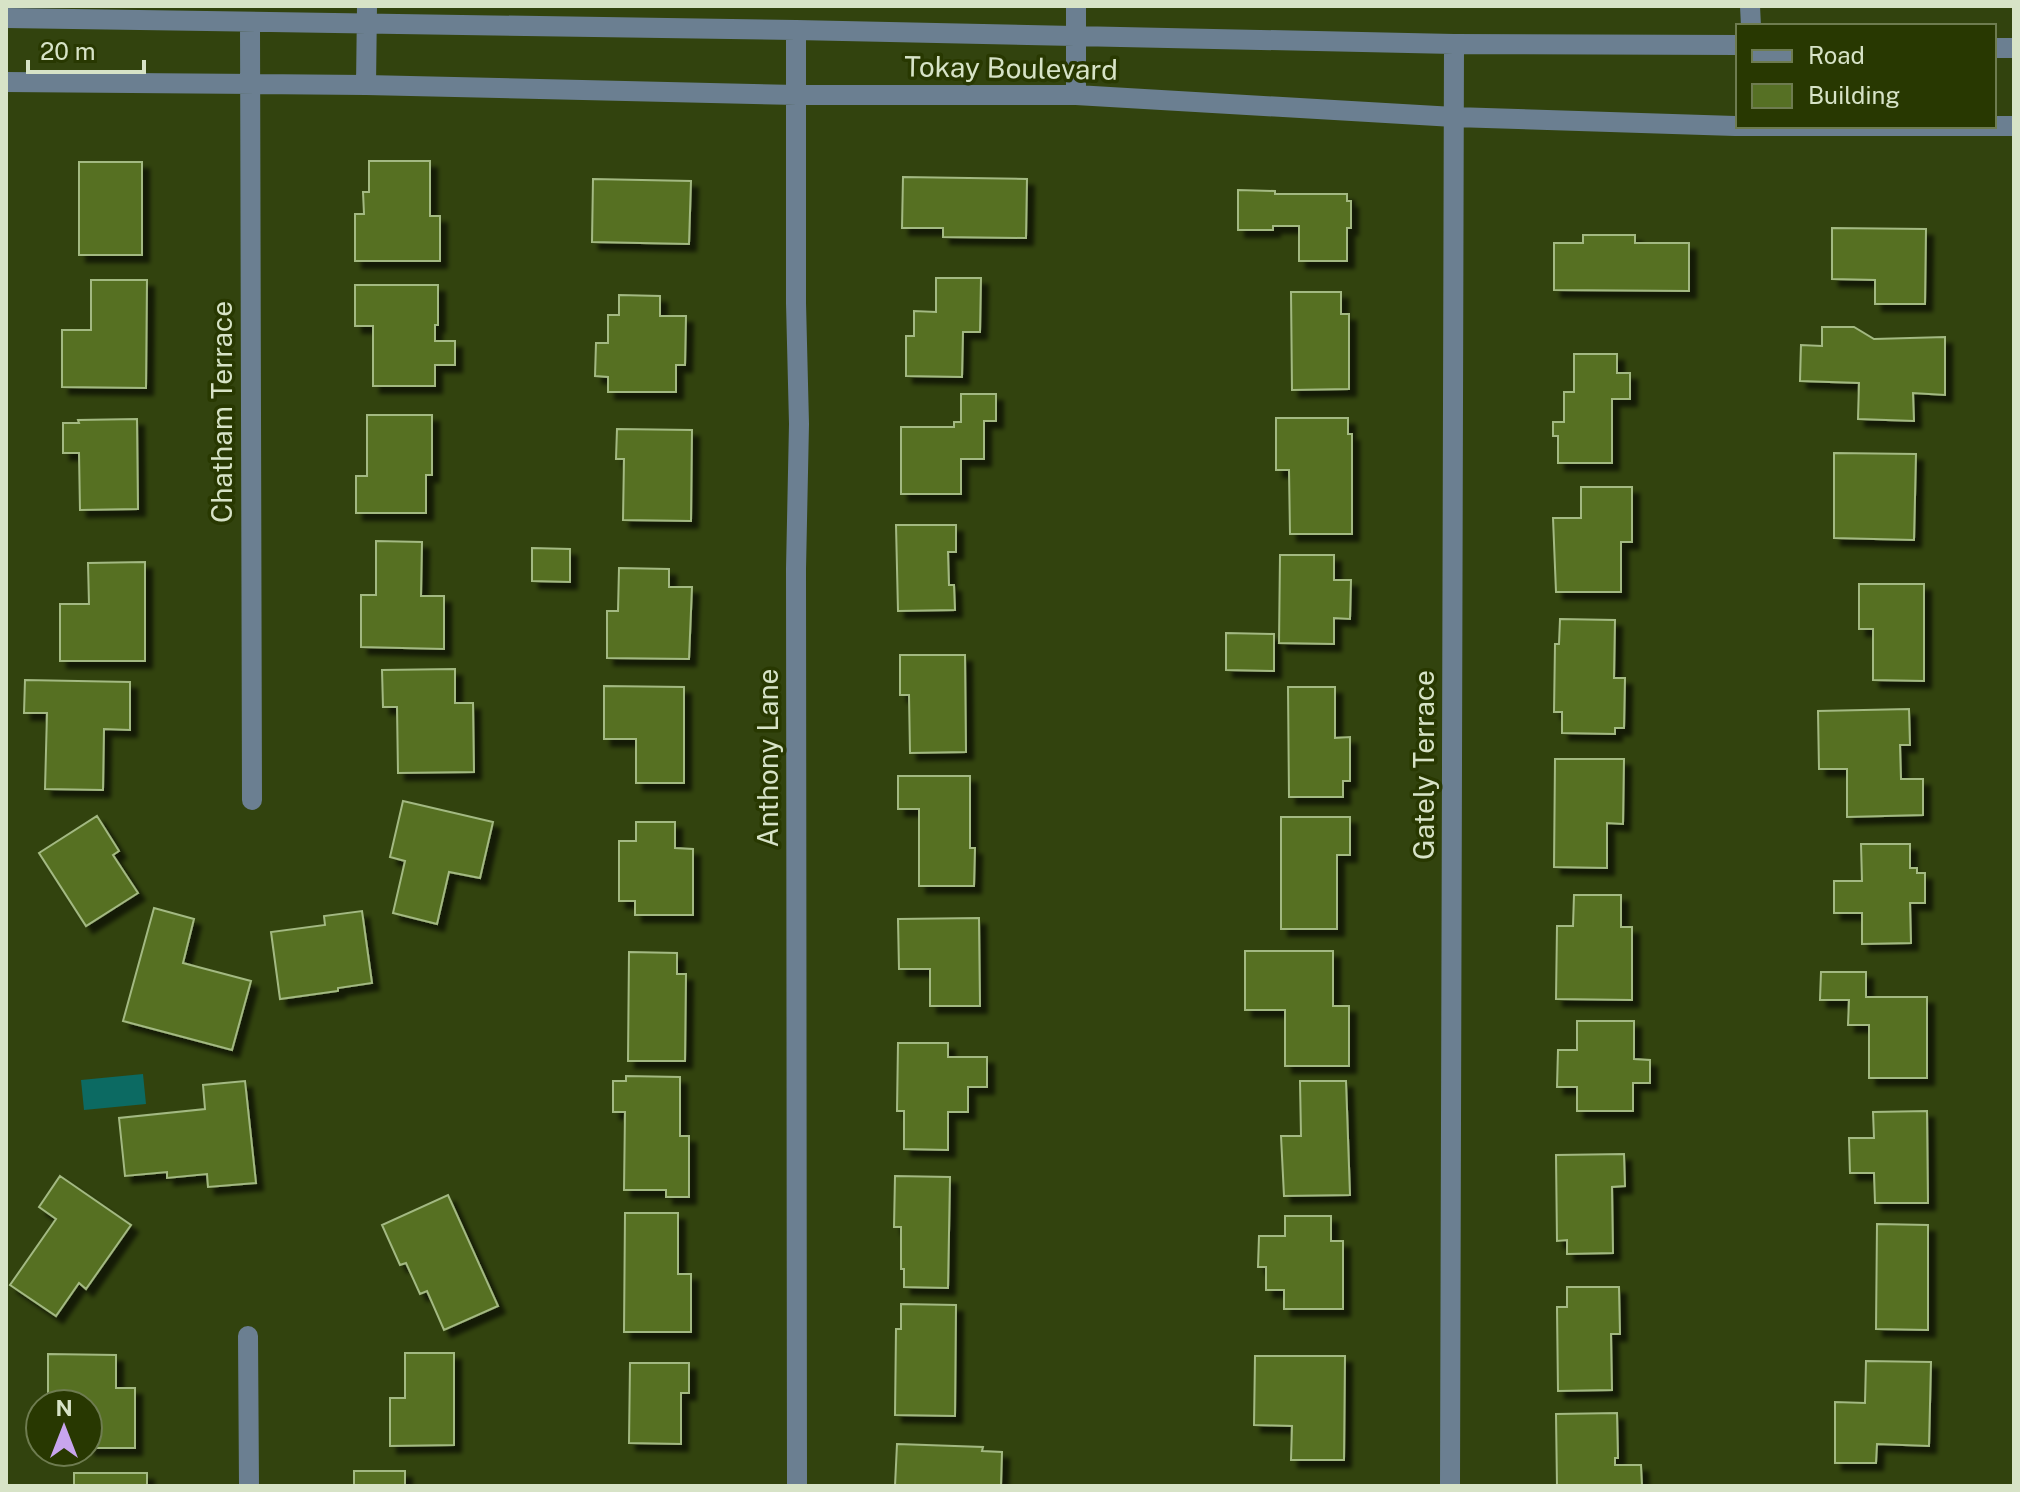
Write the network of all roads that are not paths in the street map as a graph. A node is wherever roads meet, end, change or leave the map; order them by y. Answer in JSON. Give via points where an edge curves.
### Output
{"nodes":[{"id":1,"x":1076,"y":6,"type":"edge"},
{"id":2,"x":367,"y":15,"type":"edge"},
{"id":3,"x":6,"y":18,"type":"edge"},
{"id":4,"x":250,"y":24,"type":"junction"},
{"id":5,"x":796,"y":30,"type":"junction"},
{"id":6,"x":1076,"y":37,"type":"junction"},
{"id":7,"x":1454,"y":44,"type":"junction"},
{"id":8,"x":1736,"y":45,"type":"edge"},
{"id":9,"x":6,"y":82,"type":"edge"},
{"id":10,"x":366,"y":85,"type":"junction"},
{"id":11,"x":249,"y":86,"type":"junction"},
{"id":12,"x":797,"y":95,"type":"junction"},
{"id":13,"x":1076,"y":95,"type":"junction"},
{"id":14,"x":1454,"y":117,"type":"junction"},
{"id":15,"x":1736,"y":126,"type":"edge"},
{"id":16,"x":252,"y":800,"type":"dead end"},
{"id":17,"x":248,"y":1336,"type":"dead end"},
{"id":18,"x":249,"y":1486,"type":"edge"},
{"id":19,"x":797,"y":1486,"type":"edge"},
{"id":20,"x":1450,"y":1486,"type":"edge"}],
"edges":[{"from":1,"to":6,"type":"street"},
{"from":2,"to":4,"type":"street","name":"Tokay Boulevard"},
{"from":2,"to":5,"type":"street","name":"Tokay Boulevard"},
{"from":2,"to":10,"type":"street"},
{"from":3,"to":4,"type":"street","name":"Tokay Boulevard"},
{"from":4,"to":11,"type":"street","name":"Chatham Terrace"},
{"from":5,"to":6,"type":"street","name":"Tokay Boulevard"},
{"from":5,"to":12,"type":"street","name":"Anthony Lane"},
{"from":6,"to":7,"type":"street","name":"Tokay Boulevard"},
{"from":6,"to":13,"type":"street"},
{"from":7,"to":8,"type":"street","name":"Tokay Boulevard"},
{"from":7,"to":14,"type":"street","name":"Gately Terrace"},
{"from":9,"to":11,"type":"street","name":"Tokay Boulevard"},
{"from":10,"to":11,"type":"street","name":"Tokay Boulevard"},
{"from":10,"to":12,"type":"street","name":"Tokay Boulevard"},
{"from":11,"to":16,"type":"street","name":"Chatham Terrace"},
{"from":12,"to":13,"type":"street","name":"Tokay Boulevard"},
{"from":12,"to":19,"type":"street","name":"Anthony Lane"},
{"from":13,"to":14,"type":"street","name":"Tokay Boulevard"},
{"from":14,"to":15,"type":"street","name":"Tokay Boulevard"},
{"from":14,"to":20,"type":"street","name":"Gately Terrace"},
{"from":17,"to":18,"type":"street"}]}
